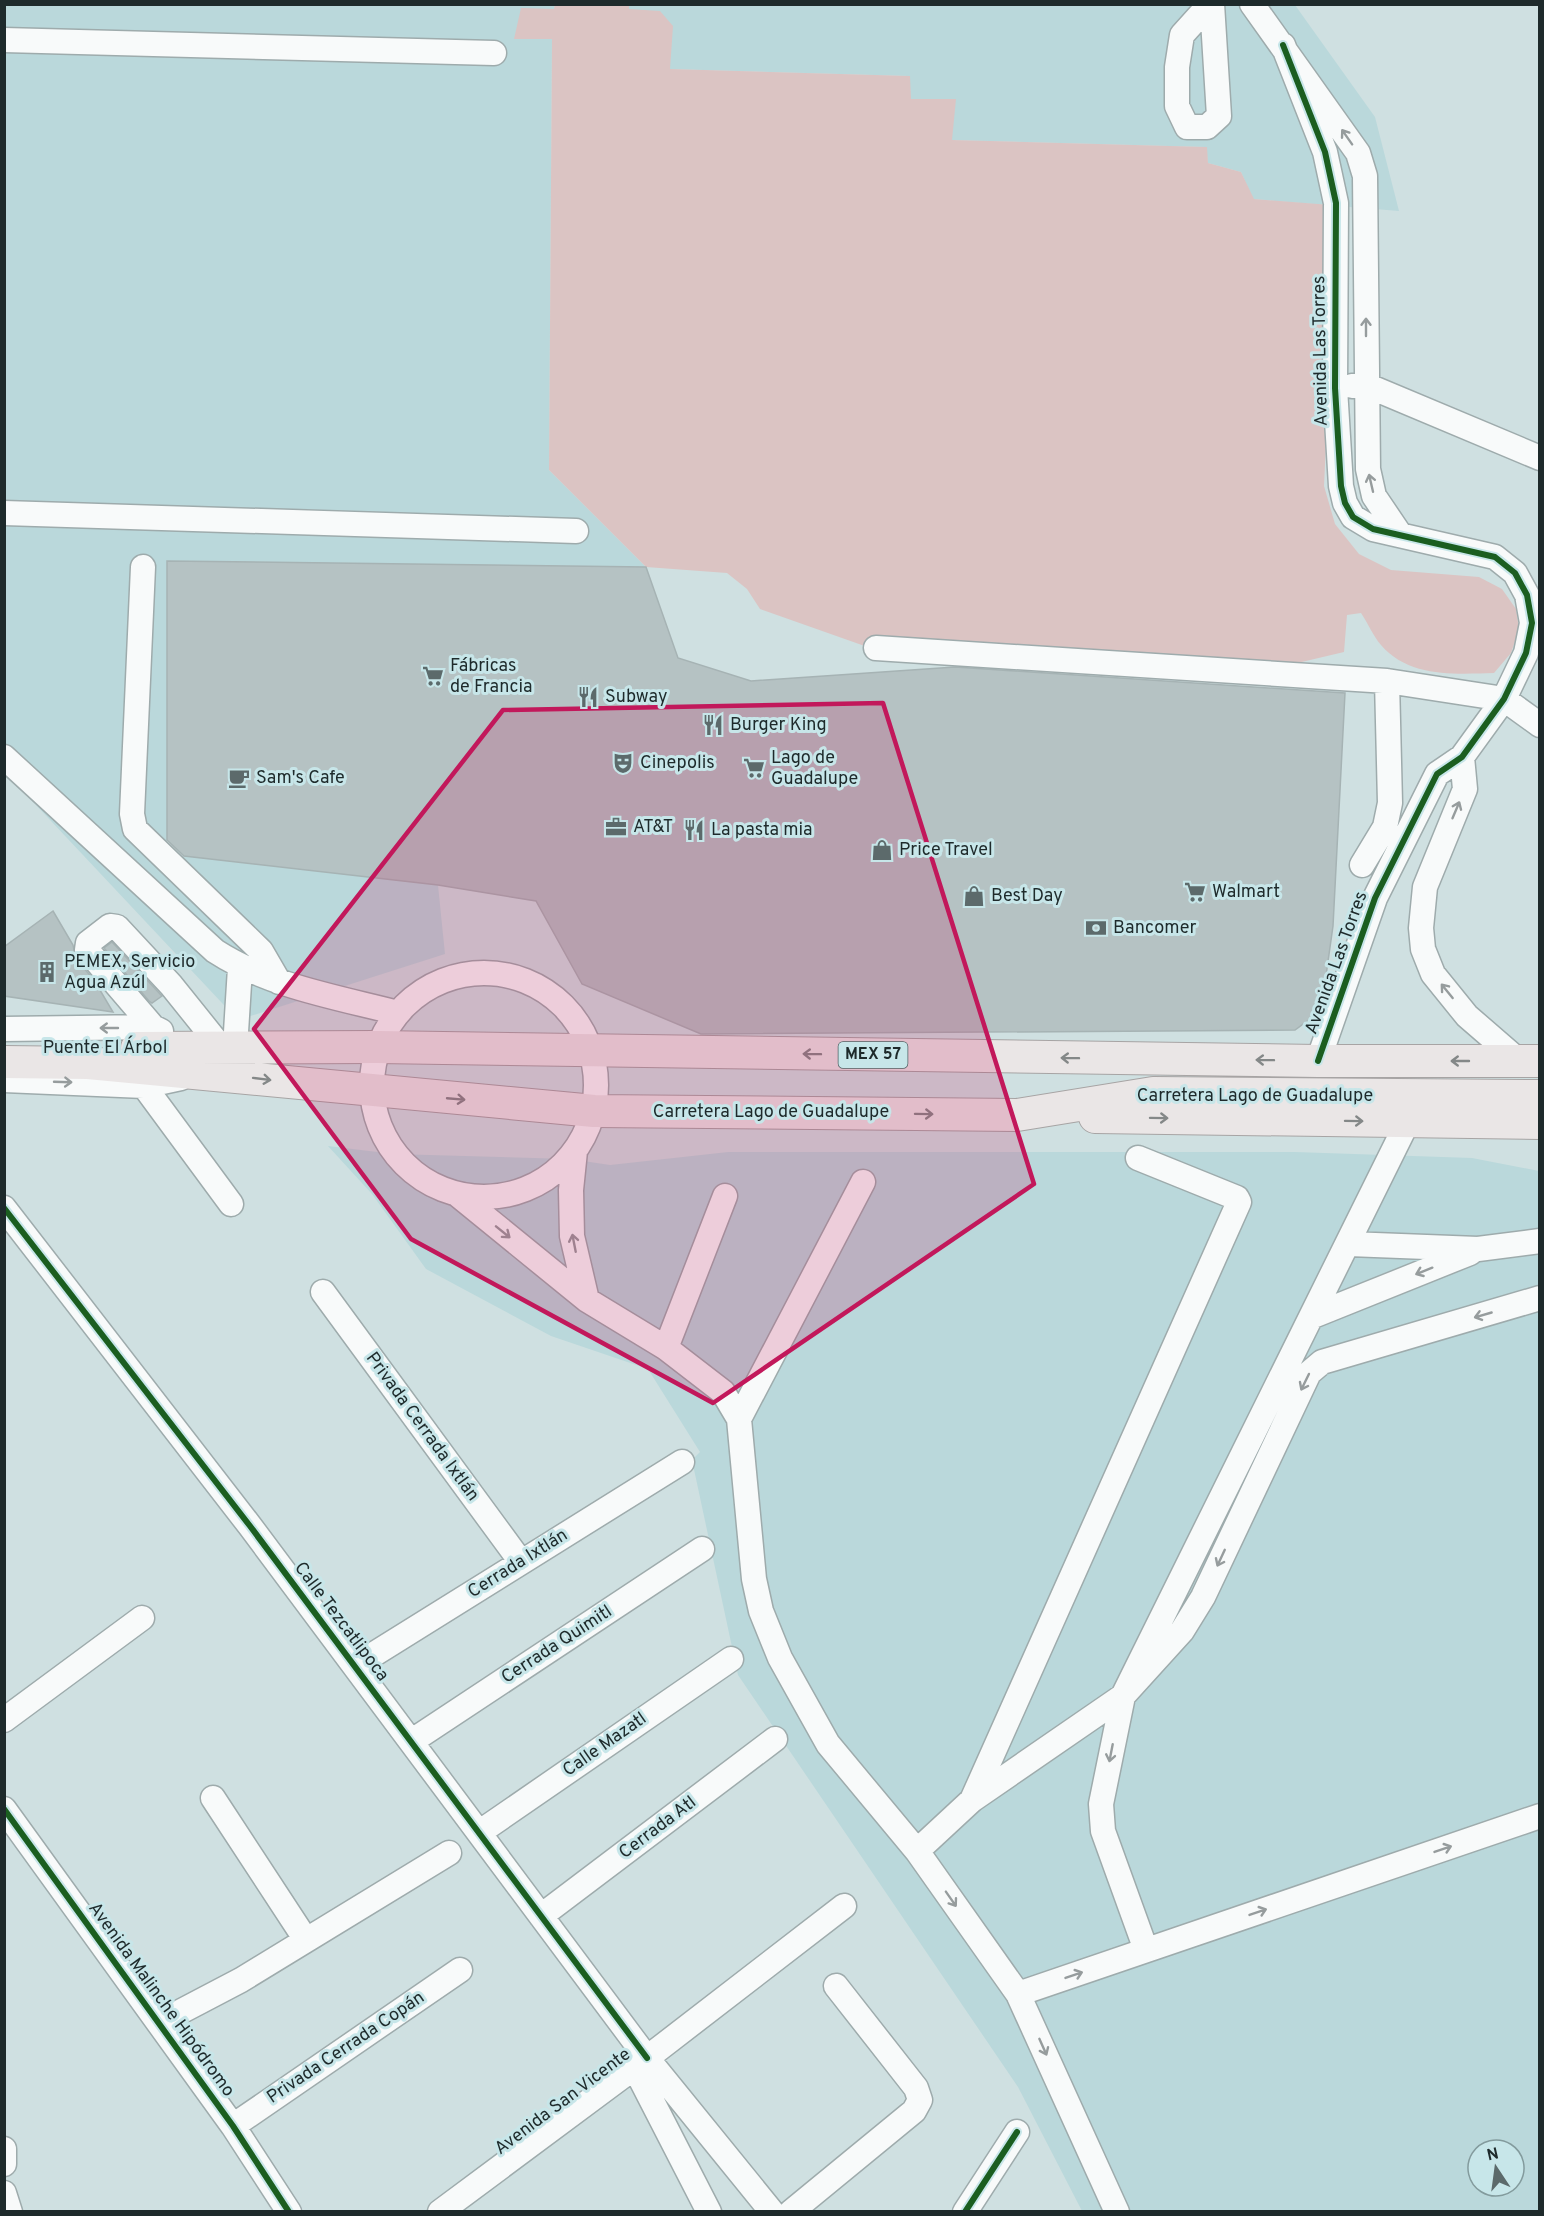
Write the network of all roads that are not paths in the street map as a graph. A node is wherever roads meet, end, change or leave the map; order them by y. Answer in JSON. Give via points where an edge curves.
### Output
{"nodes":[{"id":1,"x":1252,"y":4,"type":"edge"},
{"id":2,"x":4,"y":40,"type":"edge"},
{"id":3,"x":1283,"y":45,"type":"junction"},
{"id":4,"x":494,"y":54,"type":"dead end"},
{"id":5,"x":1366,"y":385,"type":"junction"},
{"id":6,"x":1335,"y":388,"type":"junction"},
{"id":7,"x":1539,"y":458,"type":"edge"},
{"id":8,"x":4,"y":513,"type":"edge"},
{"id":9,"x":576,"y":531,"type":"dead end"},
{"id":10,"x":1399,"y":533,"type":"junction"},
{"id":11,"x":143,"y":567,"type":"dead end"},
{"id":12,"x":876,"y":648,"type":"dead end"},
{"id":13,"x":1387,"y":681,"type":"junction"},
{"id":14,"x":1504,"y":699,"type":"junction"},
{"id":15,"x":1539,"y":725,"type":"edge"},
{"id":16,"x":1462,"y":757,"type":"junction"},
{"id":17,"x":4,"y":758,"type":"edge"},
{"id":18,"x":1362,"y":865,"type":"dead end"},
{"id":19,"x":240,"y":968,"type":"junction"},
{"id":20,"x":279,"y":982,"type":"junction"},
{"id":21,"x":398,"y":1013,"type":"junction"},
{"id":22,"x":153,"y":1028,"type":"junction"},
{"id":23,"x":377,"y":1047,"type":"junction"},
{"id":24,"x":592,"y":1052,"type":"junction"},
{"id":25,"x":216,"y":1053,"type":"junction"},
{"id":26,"x":11,"y":1055,"type":"edge"},
{"id":27,"x":1318,"y":1061,"type":"junction"},
{"id":28,"x":1534,"y":1061,"type":"edge"},
{"id":29,"x":144,"y":1086,"type":"junction"},
{"id":30,"x":372,"y":1092,"type":"junction"},
{"id":31,"x":1539,"y":1096,"type":"edge"},
{"id":32,"x":594,"y":1111,"type":"junction"},
{"id":33,"x":1017,"y":1115,"type":"junction"},
{"id":34,"x":1408,"y":1121,"type":"junction"},
{"id":35,"x":1539,"y":1123,"type":"edge"},
{"id":36,"x":575,"y":1151,"type":"junction"},
{"id":37,"x":1138,"y":1158,"type":"dead end"},
{"id":38,"x":863,"y":1182,"type":"dead end"},
{"id":39,"x":458,"y":1195,"type":"junction"},
{"id":40,"x":725,"y":1196,"type":"dead end"},
{"id":41,"x":231,"y":1204,"type":"dead end"},
{"id":42,"x":4,"y":1208,"type":"edge"},
{"id":43,"x":1539,"y":1241,"type":"edge"},
{"id":44,"x":1349,"y":1244,"type":"junction"},
{"id":45,"x":1478,"y":1249,"type":"junction"},
{"id":46,"x":323,"y":1293,"type":"dead end"},
{"id":47,"x":1539,"y":1298,"type":"edge"},
{"id":48,"x":587,"y":1300,"type":"junction"},
{"id":49,"x":1313,"y":1316,"type":"junction"},
{"id":50,"x":666,"y":1348,"type":"junction"},
{"id":51,"x":739,"y":1419,"type":"junction"},
{"id":52,"x":682,"y":1462,"type":"dead end"},
{"id":53,"x":702,"y":1549,"type":"dead end"},
{"id":54,"x":521,"y":1562,"type":"junction"},
{"id":55,"x":142,"y":1618,"type":"dead end"},
{"id":56,"x":731,"y":1659,"type":"dead end"},
{"id":57,"x":355,"y":1666,"type":"junction"},
{"id":58,"x":1123,"y":1696,"type":"junction"},
{"id":59,"x":4,"y":1720,"type":"edge"},
{"id":60,"x":775,"y":1739,"type":"dead end"},
{"id":61,"x":412,"y":1741,"type":"junction"},
{"id":62,"x":213,"y":1798,"type":"dead end"},
{"id":63,"x":972,"y":1800,"type":"junction"},
{"id":64,"x":4,"y":1809,"type":"edge"},
{"id":65,"x":1539,"y":1816,"type":"edge"},
{"id":66,"x":480,"y":1832,"type":"junction"},
{"id":67,"x":917,"y":1851,"type":"junction"},
{"id":68,"x":449,"y":1853,"type":"dead end"},
{"id":69,"x":844,"y":1906,"type":"dead end"},
{"id":70,"x":541,"y":1916,"type":"junction"},
{"id":71,"x":306,"y":1940,"type":"junction"},
{"id":72,"x":1146,"y":1950,"type":"junction"},
{"id":73,"x":460,"y":1970,"type":"dead end"},
{"id":74,"x":836,"y":1986,"type":"dead end"},
{"id":75,"x":1018,"y":1994,"type":"junction"},
{"id":76,"x":159,"y":2023,"type":"junction"},
{"id":77,"x":641,"y":2063,"type":"junction"},
{"id":78,"x":233,"y":2126,"type":"junction"},
{"id":79,"x":1017,"y":2132,"type":"dead end"},
{"id":80,"x":4,"y":2149,"type":"edge"},
{"id":81,"x":4,"y":2164,"type":"edge"},
{"id":82,"x":4,"y":2193,"type":"edge"},
{"id":83,"x":10,"y":2211,"type":"edge"},
{"id":84,"x":289,"y":2211,"type":"edge"},
{"id":85,"x":440,"y":2211,"type":"edge"},
{"id":86,"x":709,"y":2211,"type":"edge"},
{"id":87,"x":772,"y":2211,"type":"edge"},
{"id":88,"x":791,"y":2211,"type":"edge"},
{"id":89,"x":964,"y":2211,"type":"edge"},
{"id":90,"x":1118,"y":2211,"type":"edge"}],
"edges":[{"from":1,"to":3,"type":"street","name":"Avenida Las Torres"},
{"from":2,"to":4,"type":"street"},
{"from":5,"to":3,"type":"street","name":"Avenida Las Torres","one_way":true,"via":[[1365,176],[1358,153]]},
{"from":3,"to":6,"type":"street","name":"Avenida Las Torres","via":[[1325,152],[1336,203]]},
{"from":5,"to":6,"type":"street"},
{"from":5,"to":7,"type":"street"},
{"from":10,"to":5,"type":"street","name":"Avenida Las Torres","one_way":true,"via":[[1369,484]]},
{"from":6,"to":10,"type":"street","name":"Avenida Las Torres","via":[[1345,504],[1353,517],[1373,529]]},
{"from":8,"to":9,"type":"street"},
{"from":10,"to":14,"type":"street","name":"Avenida Las Torres","via":[[1495,557],[1515,573],[1527,595],[1532,623],[1526,653]]},
{"from":11,"to":20,"type":"street","via":[[132,814],[135,829],[261,951]]},
{"from":12,"to":13,"type":"street"},
{"from":13,"to":14,"type":"street"},
{"from":13,"to":18,"type":"street","via":[[1390,803],[1385,827]]},
{"from":14,"to":15,"type":"street"},
{"from":14,"to":16,"type":"street","name":"Avenida Las Torres"},
{"from":16,"to":27,"type":"street","name":"Avenida Las Torres","via":[[1437,774],[1375,898]]},
{"from":28,"to":16,"type":"street","one_way":true,"via":[[1467,1016],[1433,974],[1423,949],[1425,887],[1465,789]]},
{"from":17,"to":19,"type":"street","via":[[215,951]]},
{"from":19,"to":20,"type":"street"},
{"from":19,"to":25,"type":"street"},
{"from":20,"to":21,"type":"street"},
{"from":21,"to":23,"type":"street"},
{"from":21,"to":24,"type":"street","via":[[428,987],[466,974],[506,975],[544,989],[573,1016]]},
{"from":22,"to":25,"type":"street","name":"Carretera Lago de Guadalupe","number":"MEX 57"},
{"from":22,"to":25,"type":"street","via":[[87,950],[88,943],[110,926],[117,927],[171,985]]},
{"from":22,"to":26,"type":"street","name":"Carretera Lago de Guadalupe","number":"MEX 57","one_way":true},
{"from":23,"to":24,"type":"main road","name":"Carretera Lago de Guadalupe","number":"MEX 57"},
{"from":23,"to":25,"type":"main road","name":"Carretera Lago de Guadalupe","number":"MEX 57"},
{"from":23,"to":30,"type":"street"},
{"from":27,"to":24,"type":"main road","name":"Carretera Lago de Guadalupe","number":"MEX 57","one_way":true},
{"from":24,"to":32,"type":"street","via":[[597,1081]]},
{"from":25,"to":26,"type":"main road","name":"Puente El Árbol"},
{"from":25,"to":29,"type":"street","name":"Carretera Lago de Guadalupe","number":"MEX 57"},
{"from":25,"to":30,"type":"main road","name":"Carretera Lago de Guadalupe","number":"MEX 57","one_way":true},
{"from":26,"to":29,"type":"street","name":"Carretera Lago de Guadalupe","number":"MEX 57","one_way":true},
{"from":28,"to":27,"type":"main road","name":"Carretera Lago de Guadalupe","number":"MEX 57","one_way":true},
{"from":29,"to":41,"type":"street"},
{"from":30,"to":32,"type":"main road","name":"Carretera Lago de Guadalupe","number":"MEX 57","one_way":true},
{"from":30,"to":39,"type":"street","via":[[387,1144],[418,1177]]},
{"from":31,"to":33,"type":"main road","name":"Carretera Lago de Guadalupe","number":"MEX 57","via":[[1153,1093]]},
{"from":32,"to":33,"type":"main road","name":"Carretera Lago de Guadalupe","number":"MEX 57","one_way":true},
{"from":32,"to":36,"type":"street"},
{"from":33,"to":34,"type":"main road","one_way":true},
{"from":34,"to":35,"type":"main road"},
{"from":34,"to":44,"type":"street"},
{"from":36,"to":39,"type":"street","via":[[543,1181],[502,1196]]},
{"from":48,"to":36,"type":"street","one_way":true,"via":[[572,1236]]},
{"from":37,"to":63,"type":"street","via":[[1239,1202]]},
{"from":38,"to":51,"type":"street"},
{"from":39,"to":48,"type":"street","one_way":true},
{"from":40,"to":50,"type":"street"},
{"from":42,"to":57,"type":"street","name":"Calle Tezcatlipoca"},
{"from":43,"to":45,"type":"street"},
{"from":44,"to":45,"type":"street"},
{"from":44,"to":49,"type":"street"},
{"from":45,"to":49,"type":"street","one_way":true},
{"from":46,"to":54,"type":"street","name":"Privada Cerrada Ixtlán"},
{"from":47,"to":58,"type":"street","one_way":true,"via":[[1322,1362],[1309,1373],[1203,1597],[1182,1631]]},
{"from":48,"to":50,"type":"street"},
{"from":49,"to":58,"type":"street"},
{"from":50,"to":51,"type":"street","via":[[723,1392]]},
{"from":51,"to":67,"type":"street","via":[[754,1579],[761,1611],[780,1658],[828,1744]]},
{"from":52,"to":54,"type":"street","name":"Cerrada Ixtlán"},
{"from":53,"to":61,"type":"street","name":"Cerrada Quimitl"},
{"from":54,"to":57,"type":"street","name":"Cerrada Ixtlán"},
{"from":55,"to":59,"type":"street"},
{"from":56,"to":66,"type":"street","name":"Calle Mazatl"},
{"from":57,"to":61,"type":"street","name":"Calle Tezcatlipoca"},
{"from":58,"to":63,"type":"street"},
{"from":58,"to":72,"type":"street","one_way":true,"via":[[1101,1803],[1103,1831]]},
{"from":60,"to":70,"type":"street","name":"Cerrada Atl"},
{"from":61,"to":66,"type":"street","name":"Calle Tezcatlipoca"},
{"from":62,"to":71,"type":"street"},
{"from":63,"to":67,"type":"street"},
{"from":64,"to":76,"type":"street","name":"Avenida Malinche Hipódromo"},
{"from":72,"to":65,"type":"street","one_way":true},
{"from":66,"to":70,"type":"street","name":"Calle Tezcatlipoca"},
{"from":67,"to":75,"type":"street","one_way":true},
{"from":68,"to":71,"type":"street"},
{"from":69,"to":77,"type":"street","name":"Avenida San Vicente"},
{"from":70,"to":77,"type":"street","name":"Calle Tezcatlipoca"},
{"from":71,"to":76,"type":"street"},
{"from":75,"to":72,"type":"street","one_way":true},
{"from":73,"to":78,"type":"street","name":"Privada Cerrada Copán"},
{"from":74,"to":88,"type":"street","via":[[916,2088],[920,2100],[914,2111]]},
{"from":75,"to":90,"type":"street","one_way":true},
{"from":76,"to":78,"type":"street","name":"Avenida Malinche Hipódromo"},
{"from":77,"to":85,"type":"street","name":"Avenida San Vicente"},
{"from":77,"to":86,"type":"street"},
{"from":77,"to":87,"type":"street"},
{"from":78,"to":84,"type":"street","name":"Avenida Malinche Hipódromo"},
{"from":79,"to":89,"type":"street"},
{"from":80,"to":81,"type":"street"},
{"from":82,"to":83,"type":"street"}]}
